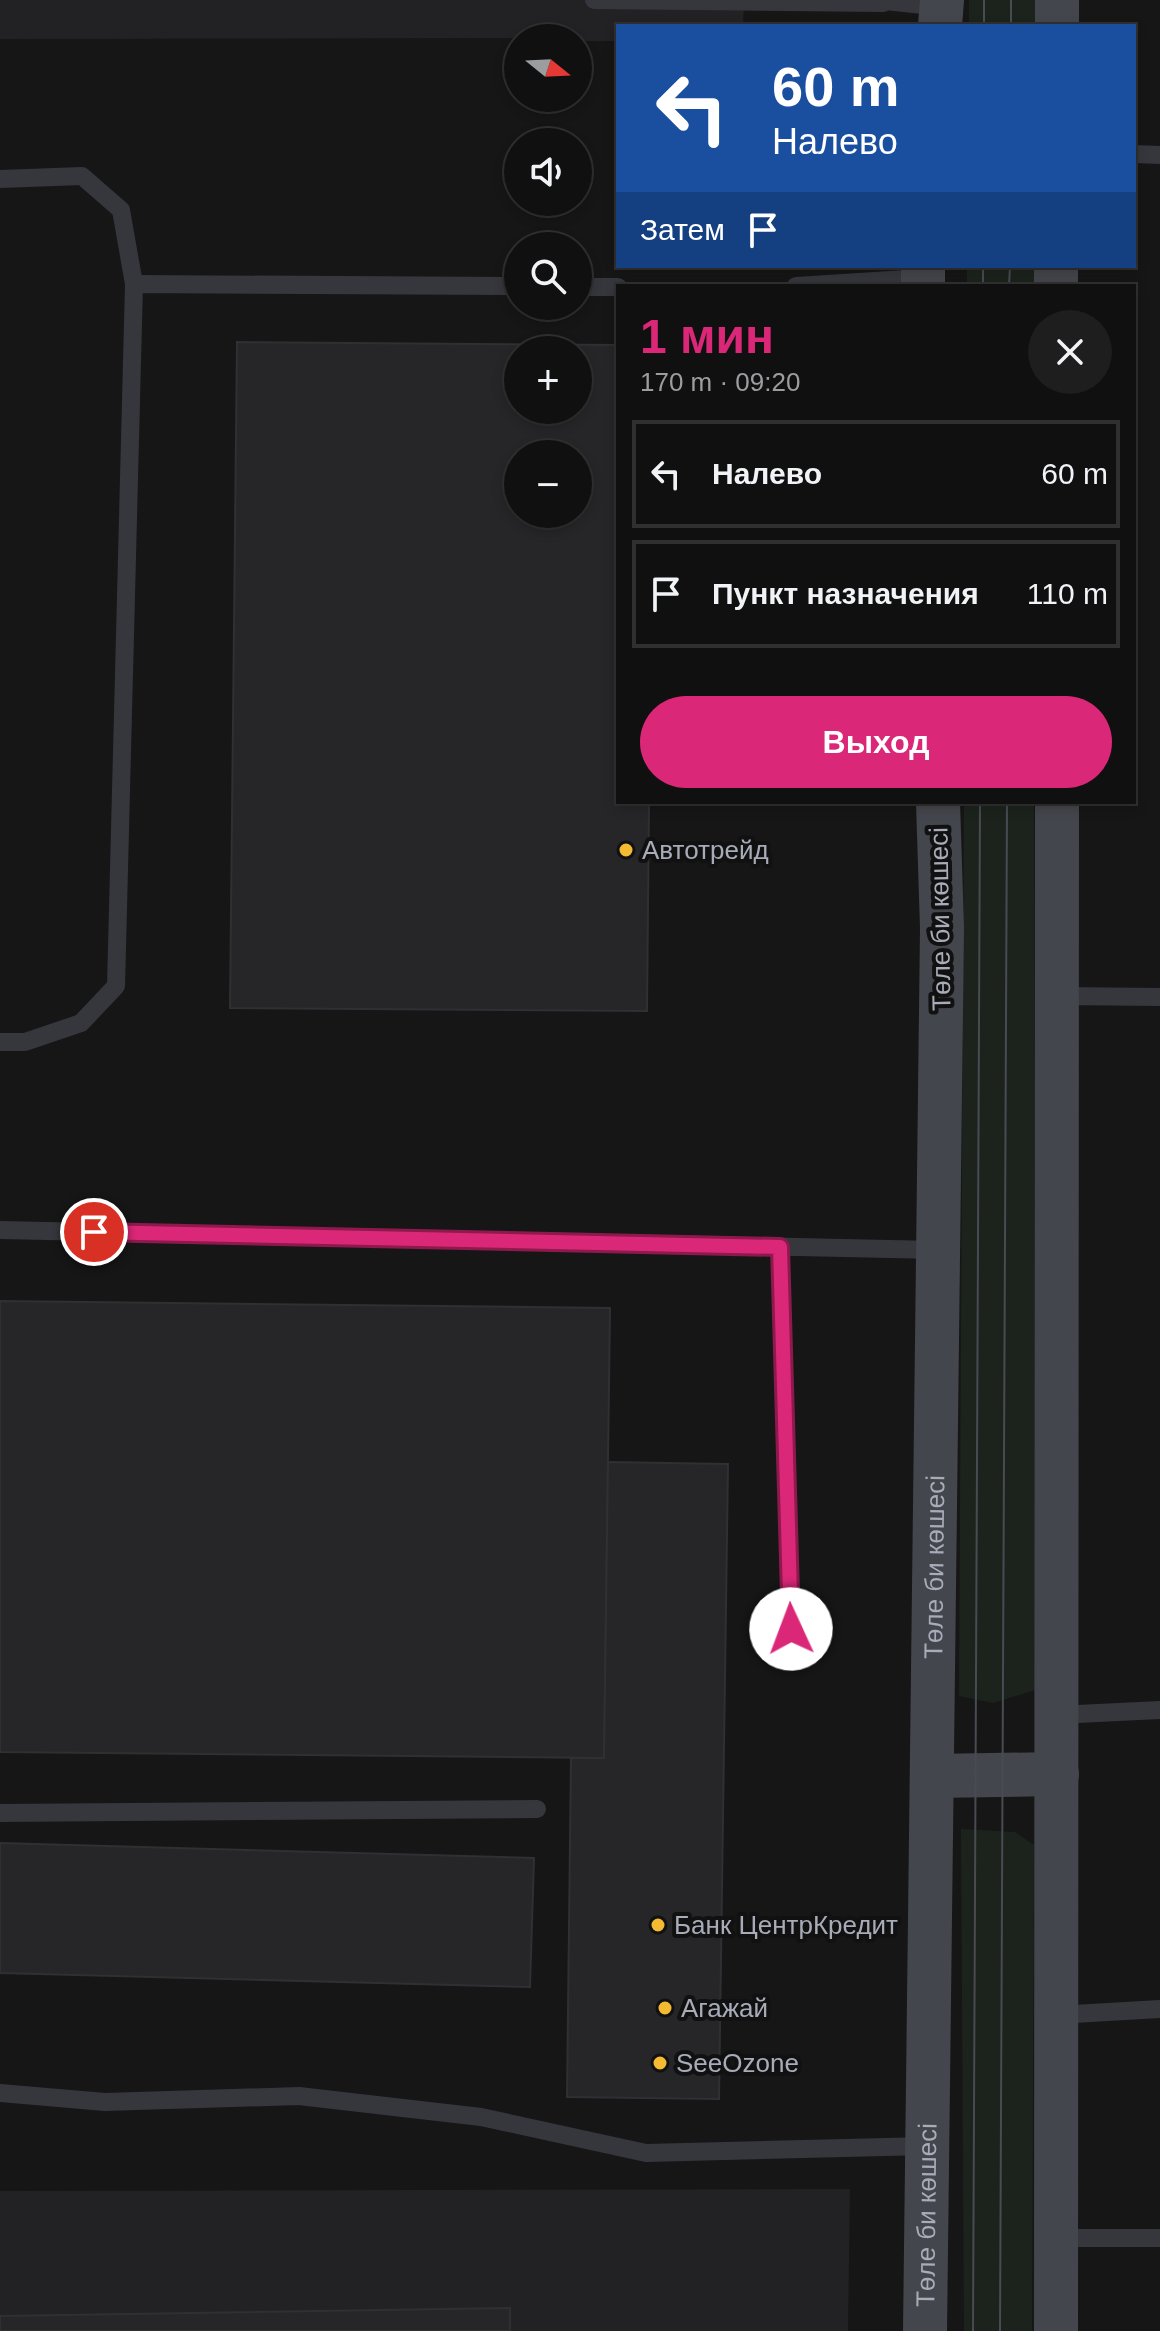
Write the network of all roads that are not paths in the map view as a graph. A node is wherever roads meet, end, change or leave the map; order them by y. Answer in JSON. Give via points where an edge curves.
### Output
{"nodes":[{"id":1,"x":594,"y":0,"type":"edge"},
{"id":2,"x":1057,"y":0,"type":"edge"},
{"id":3,"x":707,"y":1,"type":"edge"},
{"id":4,"x":879,"y":2,"type":"edge"},
{"id":5,"x":941,"y":11,"type":"edge"},
{"id":6,"x":1057,"y":24,"type":"edge"},
{"id":7,"x":1136,"y":154,"type":"edge"},
{"id":8,"x":1160,"y":155,"type":"edge"},
{"id":9,"x":0,"y":179,"type":"edge"},
{"id":10,"x":923,"y":277,"type":"edge"},
{"id":11,"x":134,"y":284,"type":"junction"},
{"id":12,"x":824,"y":284,"type":"edge"},
{"id":13,"x":504,"y":286,"type":"edge"},
{"id":14,"x":592,"y":287,"type":"edge"},
{"id":15,"x":616,"y":287,"type":"edge"},
{"id":16,"x":938,"y":804,"type":"edge"},
{"id":17,"x":1057,"y":804,"type":"edge"},
{"id":18,"x":1058,"y":996,"type":"junction"},
{"id":19,"x":1160,"y":997,"type":"edge"},
{"id":20,"x":0,"y":1042,"type":"edge"},
{"id":21,"x":0,"y":1230,"type":"edge"},
{"id":22,"x":780,"y":1247,"type":"junction"},
{"id":23,"x":937,"y":1250,"type":"junction"},
{"id":24,"x":791,"y":1629,"type":"dead end"},
{"id":25,"x":1160,"y":1710,"type":"edge"},
{"id":26,"x":1057,"y":1715,"type":"junction"},
{"id":27,"x":1057,"y":1774,"type":"junction"},
{"id":28,"x":932,"y":1776,"type":"junction"},
{"id":29,"x":537,"y":1809,"type":"dead end"},
{"id":30,"x":0,"y":1813,"type":"edge"},
{"id":31,"x":1160,"y":2009,"type":"edge"},
{"id":32,"x":1056,"y":2015,"type":"junction"},
{"id":33,"x":0,"y":2093,"type":"edge"},
{"id":34,"x":927,"y":2146,"type":"junction"},
{"id":35,"x":1056,"y":2238,"type":"junction"},
{"id":36,"x":1160,"y":2238,"type":"edge"},
{"id":37,"x":925,"y":2331,"type":"edge"},
{"id":38,"x":1056,"y":2331,"type":"edge"}],
"edges":[{"from":1,"to":3,"type":"lane"},
{"from":2,"to":6,"type":"main road"},
{"from":3,"to":4,"type":"lane"},
{"from":4,"to":5,"type":"lane"},
{"from":7,"to":8,"type":"lane"},
{"from":9,"to":11,"type":"lane","via":[[82,176],[121,210]]},
{"from":10,"to":12,"type":"lane"},
{"from":11,"to":13,"type":"lane"},
{"from":11,"to":20,"type":"lane","via":[[116,986],[81,1023],[25,1042]]},
{"from":14,"to":15,"type":"lane"},
{"from":16,"to":23,"type":"main road","name":"Төле би көшесі","via":[[942,928]]},
{"from":17,"to":18,"type":"main road"},
{"from":18,"to":19,"type":"lane"},
{"from":18,"to":26,"type":"main road"},
{"from":21,"to":22,"type":"lane"},
{"from":22,"to":23,"type":"lane"},
{"from":22,"to":24,"type":"lane"},
{"from":23,"to":28,"type":"main road","name":"Төле би көшесі"},
{"from":25,"to":26,"type":"lane"},
{"from":26,"to":27,"type":"main road"},
{"from":27,"to":28,"type":"main road"},
{"from":27,"to":32,"type":"main road"},
{"from":28,"to":34,"type":"main road","name":"Төле би көшесі"},
{"from":29,"to":30,"type":"lane"},
{"from":31,"to":32,"type":"lane"},
{"from":32,"to":35,"type":"main road"},
{"from":33,"to":34,"type":"lane","via":[[105,2102],[299,2096],[481,2117],[646,2153]]},
{"from":34,"to":37,"type":"main road","name":"Төле би көшесі"},
{"from":35,"to":36,"type":"lane"},
{"from":35,"to":38,"type":"main road"}]}
